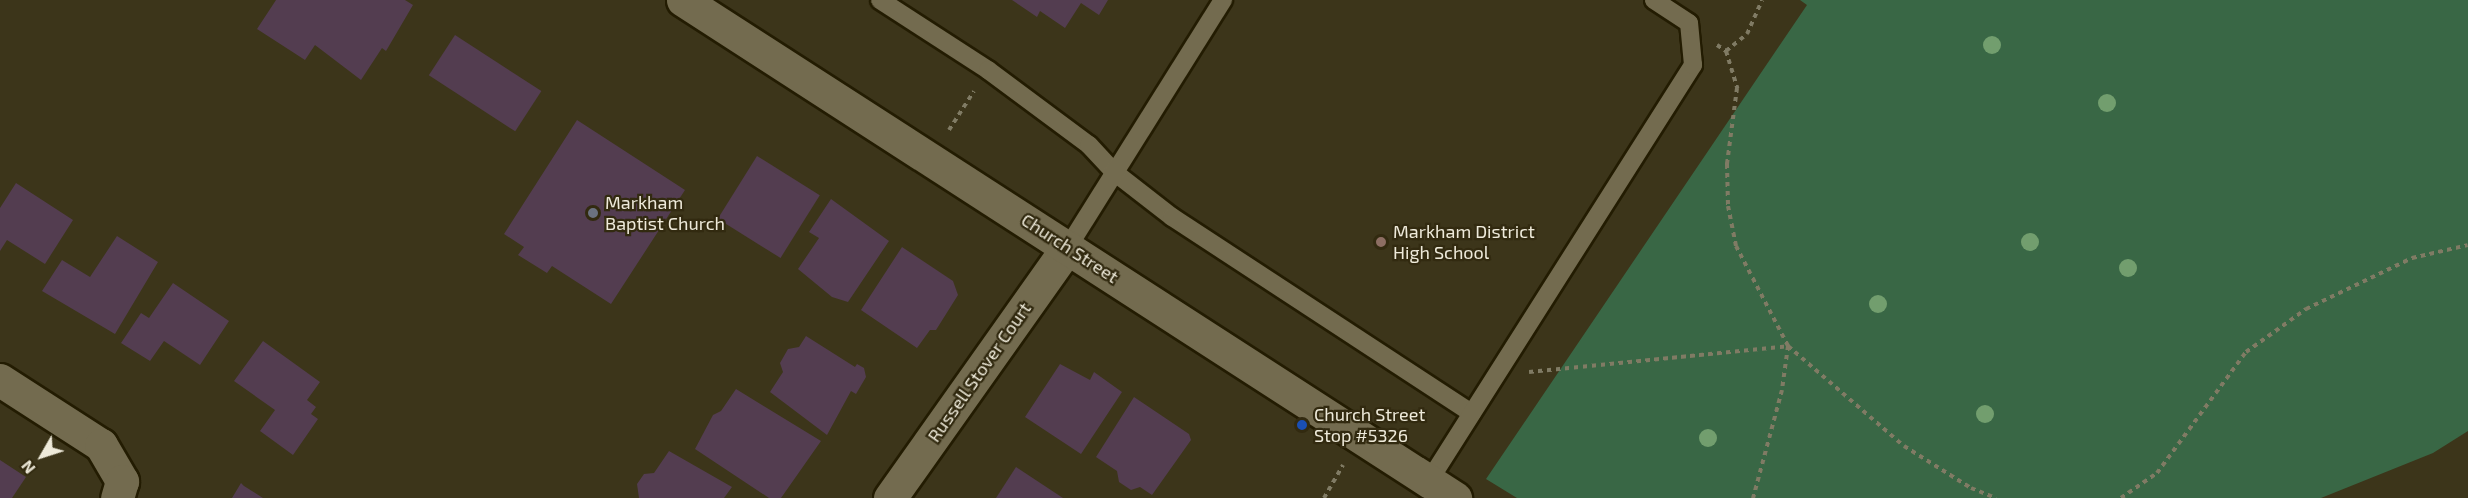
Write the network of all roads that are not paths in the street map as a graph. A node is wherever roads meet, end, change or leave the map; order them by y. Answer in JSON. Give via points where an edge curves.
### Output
{"nodes":[{"id":1,"x":683,"y":0,"type":"edge"},
{"id":2,"x":880,"y":0,"type":"edge"},
{"id":3,"x":1223,"y":0,"type":"edge"},
{"id":4,"x":1654,"y":0,"type":"edge"},
{"id":5,"x":1114,"y":172,"type":"junction"},
{"id":6,"x":1068,"y":247,"type":"junction"},
{"id":7,"x":0,"y":380,"type":"edge"},
{"id":8,"x":1472,"y":413,"type":"junction"},
{"id":9,"x":1442,"y":490,"type":"edge"},
{"id":10,"x":117,"y":498,"type":"edge"},
{"id":11,"x":890,"y":498,"type":"edge"}],
"edges":[{"from":1,"to":6,"type":"street","name":"Church Street"},
{"from":2,"to":5,"type":"lane","via":[[988,70],[1089,145]]},
{"from":3,"to":5,"type":"lane"},
{"from":4,"to":8,"type":"lane","via":[[1689,23],[1693,65]]},
{"from":5,"to":6,"type":"lane"},
{"from":5,"to":8,"type":"lane","via":[[1172,217]]},
{"from":6,"to":9,"type":"street","name":"Church Street"},
{"from":6,"to":11,"type":"street","name":"Russell Stover Court"},
{"from":7,"to":10,"type":"street","via":[[100,445],[122,481]]},
{"from":8,"to":9,"type":"lane"}]}
